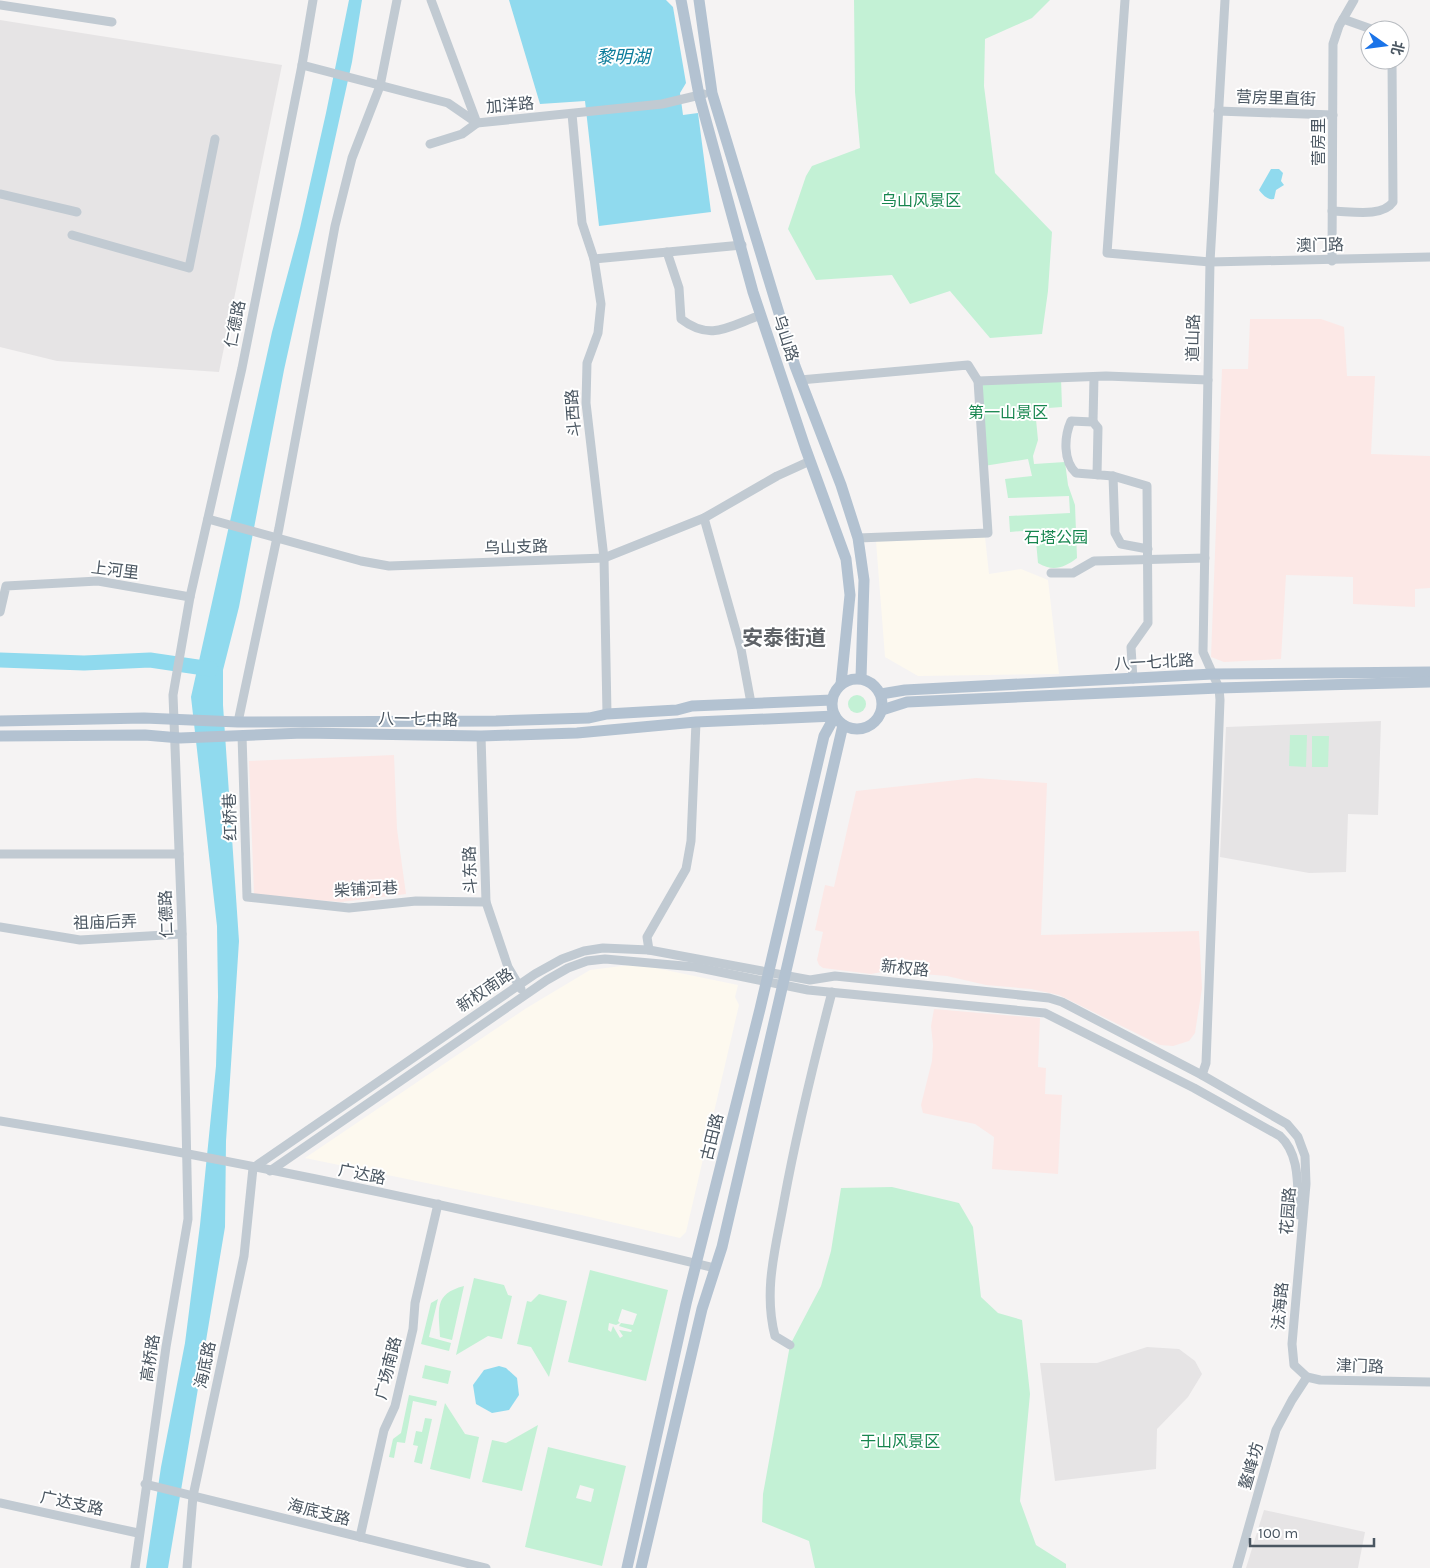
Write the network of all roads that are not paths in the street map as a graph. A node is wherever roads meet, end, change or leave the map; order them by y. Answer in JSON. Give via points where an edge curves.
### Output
{"nodes":[{"id":1,"x":313,"y":0,"type":"edge"},
{"id":2,"x":397,"y":0,"type":"edge"},
{"id":3,"x":431,"y":0,"type":"edge"},
{"id":4,"x":681,"y":0,"type":"edge"},
{"id":5,"x":699,"y":0,"type":"edge"},
{"id":6,"x":1125,"y":0,"type":"edge"},
{"id":7,"x":1225,"y":0,"type":"edge"},
{"id":8,"x":1354,"y":0,"type":"edge"},
{"id":9,"x":0,"y":5,"type":"edge"},
{"id":10,"x":1343,"y":19,"type":"junction"},
{"id":11,"x":112,"y":22,"type":"dead end"},
{"id":12,"x":1360,"y":25,"type":"edge"},
{"id":13,"x":302,"y":65,"type":"junction"},
{"id":14,"x":1392,"y":70,"type":"edge"},
{"id":15,"x":380,"y":86,"type":"junction"},
{"id":16,"x":712,"y":93,"type":"junction"},
{"id":17,"x":699,"y":95,"type":"junction"},
{"id":18,"x":1218,"y":111,"type":"junction"},
{"id":19,"x":572,"y":114,"type":"junction"},
{"id":20,"x":1333,"y":115,"type":"junction"},
{"id":21,"x":476,"y":123,"type":"junction"},
{"id":22,"x":215,"y":139,"type":"dead end"},
{"id":23,"x":430,"y":144,"type":"dead end"},
{"id":24,"x":0,"y":194,"type":"edge"},
{"id":25,"x":1332,"y":211,"type":"junction"},
{"id":26,"x":76,"y":212,"type":"dead end"},
{"id":27,"x":72,"y":236,"type":"dead end"},
{"id":28,"x":742,"y":245,"type":"junction"},
{"id":29,"x":667,"y":252,"type":"junction"},
{"id":30,"x":1430,"y":257,"type":"edge"},
{"id":31,"x":594,"y":259,"type":"junction"},
{"id":32,"x":1332,"y":260,"type":"junction"},
{"id":33,"x":1210,"y":262,"type":"junction"},
{"id":34,"x":761,"y":315,"type":"junction"},
{"id":35,"x":1094,"y":377,"type":"junction"},
{"id":36,"x":800,"y":380,"type":"junction"},
{"id":37,"x":1208,"y":380,"type":"junction"},
{"id":38,"x":978,"y":382,"type":"junction"},
{"id":39,"x":1093,"y":422,"type":"junction"},
{"id":40,"x":810,"y":461,"type":"junction"},
{"id":41,"x":1097,"y":475,"type":"junction"},
{"id":42,"x":1113,"y":476,"type":"junction"},
{"id":43,"x":704,"y":518,"type":"junction"},
{"id":44,"x":208,"y":519,"type":"junction"},
{"id":45,"x":276,"y":538,"type":"junction"},
{"id":46,"x":858,"y":538,"type":"junction"},
{"id":47,"x":1148,"y":554,"type":"junction"},
{"id":48,"x":604,"y":558,"type":"junction"},
{"id":49,"x":1205,"y":558,"type":"junction"},
{"id":50,"x":1051,"y":573,"type":"dead end"},
{"id":51,"x":190,"y":597,"type":"junction"},
{"id":52,"x":0,"y":602,"type":"edge"},
{"id":53,"x":0,"y":612,"type":"edge"},
{"id":54,"x":1430,"y":672,"type":"edge"},
{"id":55,"x":1213,"y":674,"type":"junction"},
{"id":56,"x":861,"y":678,"type":"junction"},
{"id":57,"x":1133,"y":679,"type":"junction"},
{"id":58,"x":1430,"y":682,"type":"edge"},
{"id":59,"x":841,"y":684,"type":"junction"},
{"id":60,"x":1219,"y":688,"type":"junction"},
{"id":61,"x":881,"y":694,"type":"junction"},
{"id":62,"x":832,"y":700,"type":"junction"},
{"id":63,"x":751,"y":703,"type":"junction"},
{"id":64,"x":882,"y":710,"type":"junction"},
{"id":65,"x":607,"y":714,"type":"junction"},
{"id":66,"x":835,"y":716,"type":"junction"},
{"id":67,"x":177,"y":721,"type":"junction"},
{"id":68,"x":0,"y":722,"type":"edge"},
{"id":69,"x":238,"y":722,"type":"junction"},
{"id":70,"x":696,"y":722,"type":"junction"},
{"id":71,"x":843,"y":725,"type":"junction"},
{"id":72,"x":0,"y":736,"type":"edge"},
{"id":73,"x":242,"y":736,"type":"junction"},
{"id":74,"x":481,"y":736,"type":"junction"},
{"id":75,"x":175,"y":738,"type":"junction"},
{"id":76,"x":0,"y":854,"type":"edge"},
{"id":77,"x":179,"y":854,"type":"junction"},
{"id":78,"x":247,"y":897,"type":"joint"},
{"id":79,"x":486,"y":902,"type":"junction"},
{"id":80,"x":0,"y":927,"type":"edge"},
{"id":81,"x":182,"y":934,"type":"junction"},
{"id":82,"x":649,"y":950,"type":"junction"},
{"id":83,"x":768,"y":977,"type":"junction"},
{"id":84,"x":784,"y":981,"type":"junction"},
{"id":85,"x":519,"y":986,"type":"junction"},
{"id":86,"x":832,"y":992,"type":"junction"},
{"id":87,"x":524,"y":995,"type":"junction"},
{"id":88,"x":1040,"y":996,"type":"joint"},
{"id":89,"x":1035,"y":1011,"type":"joint"},
{"id":90,"x":1202,"y":1075,"type":"junction"},
{"id":91,"x":0,"y":1121,"type":"edge"},
{"id":92,"x":185,"y":1152,"type":"junction"},
{"id":93,"x":253,"y":1168,"type":"junction"},
{"id":94,"x":270,"y":1171,"type":"junction"},
{"id":95,"x":438,"y":1204,"type":"junction"},
{"id":96,"x":1300,"y":1250,"type":"junction"},
{"id":97,"x":698,"y":1264,"type":"junction"},
{"id":98,"x":715,"y":1268,"type":"junction"},
{"id":99,"x":790,"y":1345,"type":"dead end"},
{"id":100,"x":1307,"y":1377,"type":"junction"},
{"id":101,"x":1430,"y":1382,"type":"edge"},
{"id":102,"x":145,"y":1484,"type":"junction"},
{"id":103,"x":193,"y":1496,"type":"junction"},
{"id":104,"x":0,"y":1503,"type":"edge"},
{"id":105,"x":138,"y":1532,"type":"junction"},
{"id":106,"x":360,"y":1537,"type":"junction"},
{"id":107,"x":135,"y":1568,"type":"edge"},
{"id":108,"x":187,"y":1568,"type":"edge"},
{"id":109,"x":486,"y":1568,"type":"edge"},
{"id":110,"x":626,"y":1568,"type":"edge"},
{"id":111,"x":642,"y":1568,"type":"edge"},
{"id":112,"x":1237,"y":1568,"type":"edge"}],
"edges":[{"from":1,"to":13,"type":"street","name":"仁德路"},
{"from":2,"to":15,"type":"street"},
{"from":3,"to":21,"type":"street"},
{"from":4,"to":17,"type":"main road","name":"乌山路"},
{"from":5,"to":16,"type":"main road","name":"乌山路"},
{"from":6,"to":33,"type":"street","name":"澳门路","via":[[1107,254]]},
{"from":7,"to":18,"type":"street","name":"道山路"},
{"from":8,"to":10,"type":"street","name":"营房里"},
{"from":9,"to":11,"type":"street"},
{"from":10,"to":12,"type":"street"},
{"from":10,"to":20,"type":"street","name":"营房里","via":[[1332,44]]},
{"from":13,"to":15,"type":"street","name":"加洋路"},
{"from":13,"to":44,"type":"street","name":"仁德路","via":[[242,368]]},
{"from":14,"to":25,"type":"street","via":[[1393,202],[1378,212]]},
{"from":15,"to":21,"type":"street","name":"加洋路","via":[[448,103]]},
{"from":15,"to":45,"type":"street","via":[[352,158],[339,210]]},
{"from":16,"to":17,"type":"street","name":"加洋路"},
{"from":16,"to":36,"type":"main road","name":"乌山路"},
{"from":17,"to":19,"type":"street","name":"加洋路","via":[[681,101]]},
{"from":17,"to":28,"type":"main road","name":"乌山路"},
{"from":18,"to":20,"type":"street","name":"营房里直街"},
{"from":18,"to":33,"type":"street","name":"道山路"},
{"from":19,"to":21,"type":"street","name":"加洋路"},
{"from":19,"to":31,"type":"street","name":"斗西路","via":[[582,223]]},
{"from":20,"to":25,"type":"street","name":"营房里"},
{"from":21,"to":23,"type":"street","via":[[462,134]]},
{"from":22,"to":27,"type":"street","via":[[190,268]]},
{"from":24,"to":26,"type":"street"},
{"from":25,"to":32,"type":"street","name":"营房里"},
{"from":28,"to":29,"type":"street"},
{"from":28,"to":34,"type":"main road","name":"乌山路"},
{"from":29,"to":31,"type":"street"},
{"from":29,"to":34,"type":"street","via":[[679,288],[681,319],[692,328],[710,332]]},
{"from":30,"to":32,"type":"street","name":"澳门路"},
{"from":31,"to":48,"type":"street","name":"斗西路","via":[[600,290],[600,318],[594,348],[587,363],[586,403]]},
{"from":32,"to":33,"type":"street","name":"澳门路"},
{"from":33,"to":37,"type":"street","name":"道山路"},
{"from":34,"to":40,"type":"main road","name":"乌山路"},
{"from":35,"to":37,"type":"street"},
{"from":35,"to":38,"type":"street"},
{"from":35,"to":39,"type":"street"},
{"from":36,"to":38,"type":"street","via":[[968,365]]},
{"from":36,"to":46,"type":"main road","name":"乌山路"},
{"from":37,"to":49,"type":"street","name":"道山路"},
{"from":38,"to":46,"type":"street","via":[[988,533]]},
{"from":39,"to":41,"type":"street","via":[[1098,428]]},
{"from":39,"to":41,"type":"street","via":[[1071,421],[1067,460],[1076,473]]},
{"from":40,"to":43,"type":"street","name":"乌山支路"},
{"from":40,"to":59,"type":"main road","name":"乌山路","via":[[846,559],[850,595]]},
{"from":41,"to":42,"type":"street"},
{"from":42,"to":47,"type":"street","via":[[1115,533],[1121,544]]},
{"from":42,"to":47,"type":"street","via":[[1147,486]]},
{"from":43,"to":48,"type":"street","name":"乌山支路"},
{"from":43,"to":63,"type":"street","via":[[741,649]]},
{"from":44,"to":45,"type":"street","name":"乌山支路"},
{"from":44,"to":51,"type":"street","name":"仁德路"},
{"from":45,"to":48,"type":"street","name":"乌山支路","via":[[389,566]]},
{"from":45,"to":69,"type":"street"},
{"from":46,"to":56,"type":"main road","name":"乌山路","via":[[864,580]]},
{"from":47,"to":49,"type":"street"},
{"from":47,"to":50,"type":"street","via":[[1094,561],[1073,573]]},
{"from":47,"to":57,"type":"street","via":[[1148,623],[1131,647]]},
{"from":48,"to":65,"type":"street","name":"斗西路"},
{"from":49,"to":55,"type":"street","name":"道山路","via":[[1203,652]]},
{"from":51,"to":52,"type":"street","name":"上河里","via":[[98,581],[6,586]]},
{"from":51,"to":67,"type":"street","name":"仁德路","via":[[176,675]]},
{"from":52,"to":53,"type":"street"},
{"from":54,"to":55,"type":"main road","name":"八一七北路"},
{"from":55,"to":57,"type":"main road","name":"八一七北路"},
{"from":55,"to":60,"type":"street","name":"道山路"},
{"from":56,"to":59,"type":"main road"},
{"from":56,"to":61,"type":"main road","via":[[873,684]]},
{"from":57,"to":61,"type":"main road","name":"八一七北路","via":[[905,690]]},
{"from":58,"to":60,"type":"main road"},
{"from":59,"to":62,"type":"main road"},
{"from":60,"to":64,"type":"main road","via":[[907,702]]},
{"from":60,"to":90,"type":"street","via":[[1206,1063]]},
{"from":61,"to":64,"type":"main road"},
{"from":62,"to":63,"type":"main road","name":"八一七中路"},
{"from":62,"to":66,"type":"main road"},
{"from":63,"to":65,"type":"main road","name":"八一七中路"},
{"from":64,"to":71,"type":"main road","via":[[873,724],[866,728],[850,729]]},
{"from":65,"to":69,"type":"main road","name":"八一七中路","via":[[589,718],[496,721]]},
{"from":66,"to":70,"type":"main road","name":"八一七中路"},
{"from":66,"to":71,"type":"main road"},
{"from":66,"to":83,"type":"main road","name":"古田路","via":[[824,736]]},
{"from":67,"to":68,"type":"main road","name":"八一七中路","via":[[144,718]]},
{"from":67,"to":69,"type":"main road","name":"八一七中路"},
{"from":67,"to":75,"type":"street","name":"仁德路"},
{"from":70,"to":74,"type":"main road","name":"八一七中路","via":[[577,733]]},
{"from":70,"to":82,"type":"street","via":[[691,841],[686,869],[647,937]]},
{"from":71,"to":84,"type":"main road"},
{"from":72,"to":75,"type":"main road","name":"八一七中路","via":[[145,735]]},
{"from":73,"to":74,"type":"main road","name":"八一七中路","via":[[303,733]]},
{"from":73,"to":75,"type":"main road","name":"八一七中路"},
{"from":73,"to":78,"type":"street","name":"红桥巷"},
{"from":74,"to":79,"type":"street","name":"斗东路"},
{"from":75,"to":77,"type":"street","name":"仁德路"},
{"from":76,"to":77,"type":"street"},
{"from":77,"to":81,"type":"street","name":"仁德路"},
{"from":78,"to":79,"type":"street","name":"柴铺河巷","via":[[349,908],[416,901]]},
{"from":79,"to":85,"type":"street","name":"斗东路","via":[[508,967]]},
{"from":80,"to":81,"type":"street","name":"祖庙后弄","via":[[80,940]]},
{"from":81,"to":92,"type":"street","name":"仁德路"},
{"from":82,"to":83,"type":"street","name":"新权南路"},
{"from":82,"to":85,"type":"street","name":"新权南路","via":[[603,948],[584,951],[562,958]]},
{"from":83,"to":84,"type":"street","name":"新权路"},
{"from":83,"to":87,"type":"street","name":"新权南路","via":[[605,959],[568,968]]},
{"from":83,"to":97,"type":"main road","name":"古田路"},
{"from":84,"to":86,"type":"street","name":"新权路"},
{"from":84,"to":88,"type":"street","name":"新权路","via":[[835,976]]},
{"from":84,"to":98,"type":"main road"},
{"from":85,"to":87,"type":"street","name":"斗东路"},
{"from":85,"to":93,"type":"street","name":"新权南路"},
{"from":86,"to":89,"type":"street","name":"新权路"},
{"from":86,"to":99,"type":"street","via":[[800,1118],[771,1272],[769,1313],[775,1336]]},
{"from":87,"to":94,"type":"street","name":"新权南路"},
{"from":88,"to":90,"type":"street","name":"花园路","via":[[1062,1002]]},
{"from":89,"to":96,"type":"street","name":"花园路","via":[[1058,1018],[1280,1136],[1290,1148],[1296,1167]]},
{"from":90,"to":96,"type":"street","name":"花园路","via":[[1287,1124],[1298,1137],[1305,1156],[1306,1184]]},
{"from":91,"to":92,"type":"street","name":"广达路"},
{"from":92,"to":93,"type":"street","name":"广达路"},
{"from":92,"to":102,"type":"street","name":"高桥路","via":[[188,1219]]},
{"from":93,"to":94,"type":"street","name":"广达路"},
{"from":93,"to":103,"type":"street","name":"海底路","via":[[244,1256]]},
{"from":94,"to":95,"type":"street","name":"广达路"},
{"from":95,"to":97,"type":"street","name":"广达路"},
{"from":95,"to":106,"type":"street","name":"广场南路","via":[[408,1348],[394,1406],[384,1430]]},
{"from":96,"to":100,"type":"street","name":"法海路","via":[[1292,1344],[1294,1365]]},
{"from":97,"to":98,"type":"street","name":"广达路"},
{"from":97,"to":110,"type":"main road","name":"古田路"},
{"from":98,"to":111,"type":"main road","via":[[702,1309]]},
{"from":100,"to":101,"type":"street","name":"津门路","via":[[1348,1382]]},
{"from":100,"to":112,"type":"street","name":"鳌峰坊","via":[[1276,1430]]},
{"from":102,"to":103,"type":"street","name":"海底支路"},
{"from":102,"to":105,"type":"street","name":"高桥路"},
{"from":103,"to":106,"type":"street","name":"海底支路"},
{"from":103,"to":108,"type":"street","name":"海底路"},
{"from":104,"to":105,"type":"street","name":"广达支路"},
{"from":105,"to":107,"type":"street","name":"高桥路"},
{"from":106,"to":109,"type":"street","name":"海底支路"}]}
